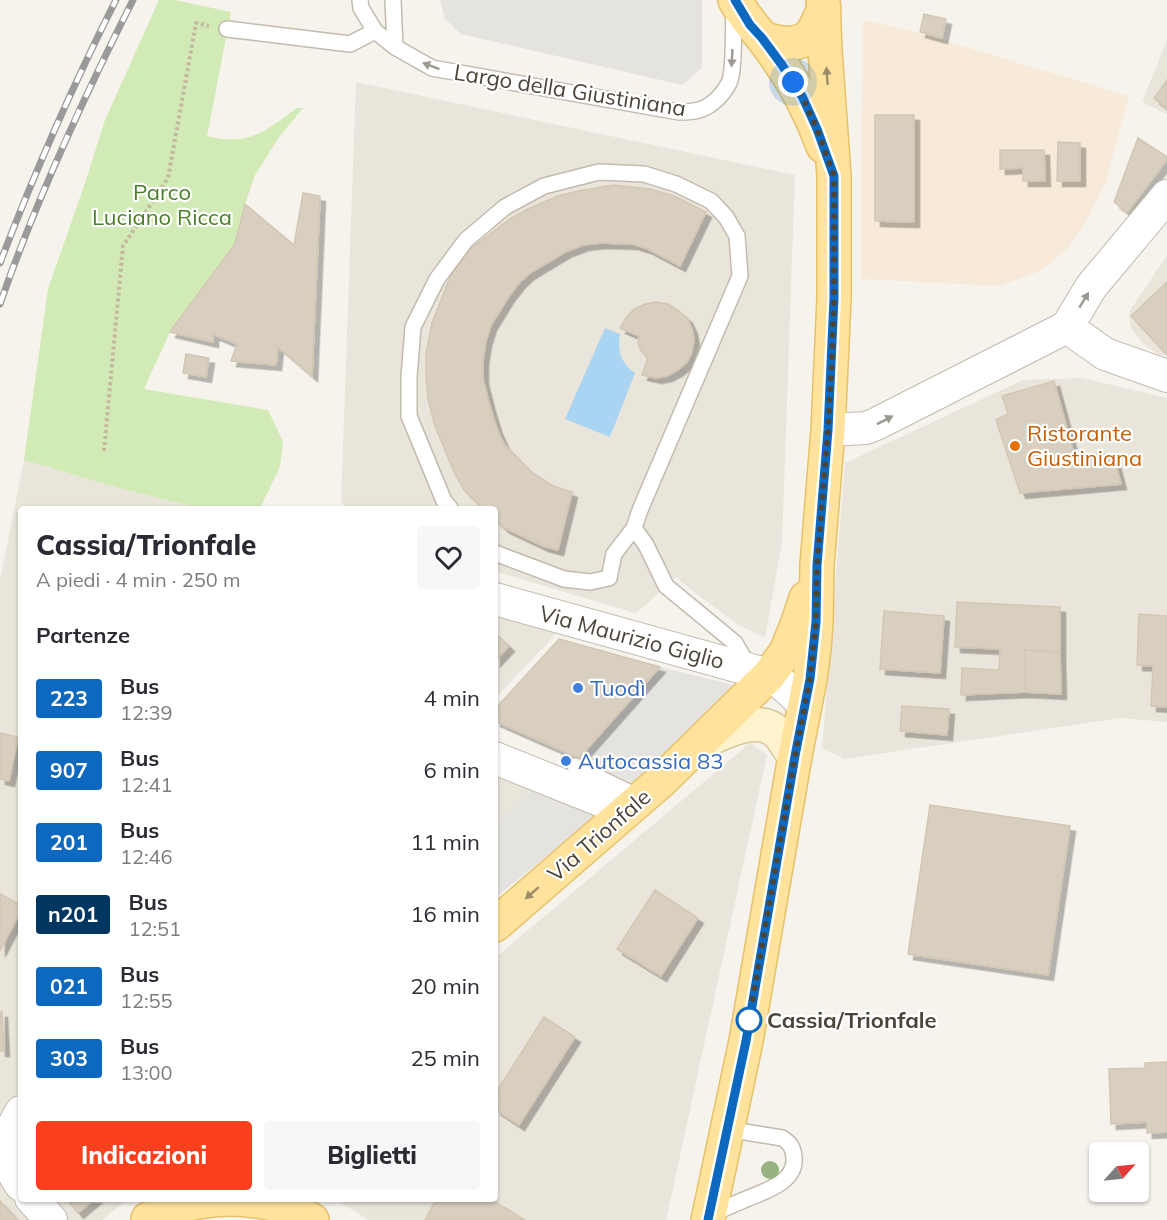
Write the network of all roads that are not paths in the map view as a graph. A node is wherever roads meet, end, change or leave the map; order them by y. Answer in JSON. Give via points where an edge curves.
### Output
{"nodes":[{"id":1,"x":360,"y":0,"type":"edge"},
{"id":2,"x":393,"y":0,"type":"edge"},
{"id":3,"x":734,"y":0,"type":"edge"},
{"id":4,"x":823,"y":5,"type":"edge"},
{"id":5,"x":227,"y":29,"type":"road end"},
{"id":6,"x":375,"y":31,"type":"junction"},
{"id":7,"x":762,"y":38,"type":"junction"},
{"id":8,"x":395,"y":47,"type":"junction"},
{"id":9,"x":834,"y":176,"type":"junction"},
{"id":10,"x":1167,"y":196,"type":"edge"},
{"id":11,"x":1067,"y":327,"type":"junction"},
{"id":12,"x":1167,"y":376,"type":"edge"},
{"id":13,"x":828,"y":430,"type":"junction"},
{"id":14,"x":448,"y":506,"type":"edge"},
{"id":15,"x":634,"y":528,"type":"junction"},
{"id":16,"x":498,"y":553,"type":"edge"},
{"id":17,"x":817,"y":565,"type":"junction"},
{"id":18,"x":498,"y":600,"type":"edge"},
{"id":19,"x":760,"y":672,"type":"junction"},
{"id":20,"x":806,"y":706,"type":"junction"},
{"id":21,"x":701,"y":743,"type":"junction"},
{"id":22,"x":795,"y":756,"type":"junction"},
{"id":23,"x":498,"y":759,"type":"edge"},
{"id":24,"x":576,"y":766,"type":"dead end"},
{"id":25,"x":634,"y":805,"type":"junction"},
{"id":26,"x":498,"y":921,"type":"edge"},
{"id":27,"x":18,"y":1117,"type":"edge"},
{"id":28,"x":727,"y":1129,"type":"junction"},
{"id":29,"x":18,"y":1180,"type":"edge"},
{"id":30,"x":35,"y":1202,"type":"edge"},
{"id":31,"x":196,"y":1202,"type":"edge"},
{"id":32,"x":260,"y":1202,"type":"edge"},
{"id":33,"x":303,"y":1211,"type":"edge"},
{"id":34,"x":155,"y":1212,"type":"edge"},
{"id":35,"x":709,"y":1217,"type":"edge"},
{"id":36,"x":51,"y":1220,"type":"edge"}],
"edges":[{"from":1,"to":6,"type":"lane","name":"Largo della Giustiniana"},
{"from":2,"to":8,"type":"lane"},
{"from":3,"to":7,"type":"main road"},
{"from":3,"to":8,"type":"lane","name":"Largo della Giustiniana","one_way":true,"via":[[729,82],[722,93],[700,110],[679,112],[432,68]]},
{"from":4,"to":7,"type":"main road","via":[[814,30],[802,40],[785,44]]},
{"from":9,"to":4,"type":"main road","one_way":true},
{"from":5,"to":6,"type":"lane","via":[[350,44]]},
{"from":6,"to":8,"type":"lane","name":"Largo della Giustiniana"},
{"from":7,"to":9,"type":"main road","via":[[802,96]]},
{"from":9,"to":13,"type":"main road"},
{"from":11,"to":10,"type":"street","one_way":true,"via":[[1092,287]]},
{"from":11,"to":12,"type":"street","via":[[1105,354]]},
{"from":13,"to":11,"type":"street","one_way":true,"via":[[876,424]]},
{"from":13,"to":17,"type":"main road"},
{"from":14,"to":15,"type":"lane","via":[[409,416],[413,327],[437,279],[466,240],[506,207],[544,186],[599,172],[644,174],[711,201],[737,236],[740,276]]},
{"from":15,"to":16,"type":"lane","via":[[614,554],[609,578],[590,582],[564,579]]},
{"from":15,"to":19,"type":"lane","via":[[666,586],[735,643]]},
{"from":17,"to":19,"type":"main road","name":"Via Trionfale","via":[[786,652]]},
{"from":17,"to":20,"type":"main road","via":[[816,622]]},
{"from":18,"to":19,"type":"street","name":"Via Maurizio Giglio"},
{"from":19,"to":20,"type":"street","via":[[779,680]]},
{"from":19,"to":21,"type":"main road","name":"Via Trionfale"},
{"from":20,"to":22,"type":"main road"},
{"from":21,"to":22,"type":"street","name":"Via Trionfale","via":[[737,728],[760,724],[778,733]]},
{"from":21,"to":25,"type":"main road","name":"Via Trionfale"},
{"from":22,"to":28,"type":"main road"},
{"from":23,"to":25,"type":"street"},
{"from":24,"to":25,"type":"lane"},
{"from":25,"to":26,"type":"main road","name":"Via Trionfale","one_way":true},
{"from":27,"to":29,"type":"street","via":[[6,1151]]},
{"from":28,"to":35,"type":"main road"},
{"from":28,"to":35,"type":"lane","via":[[782,1138],[789,1142],[794,1161],[780,1184]]},
{"from":30,"to":36,"type":"street"},
{"from":31,"to":34,"type":"main road"},
{"from":32,"to":33,"type":"main road"}]}
